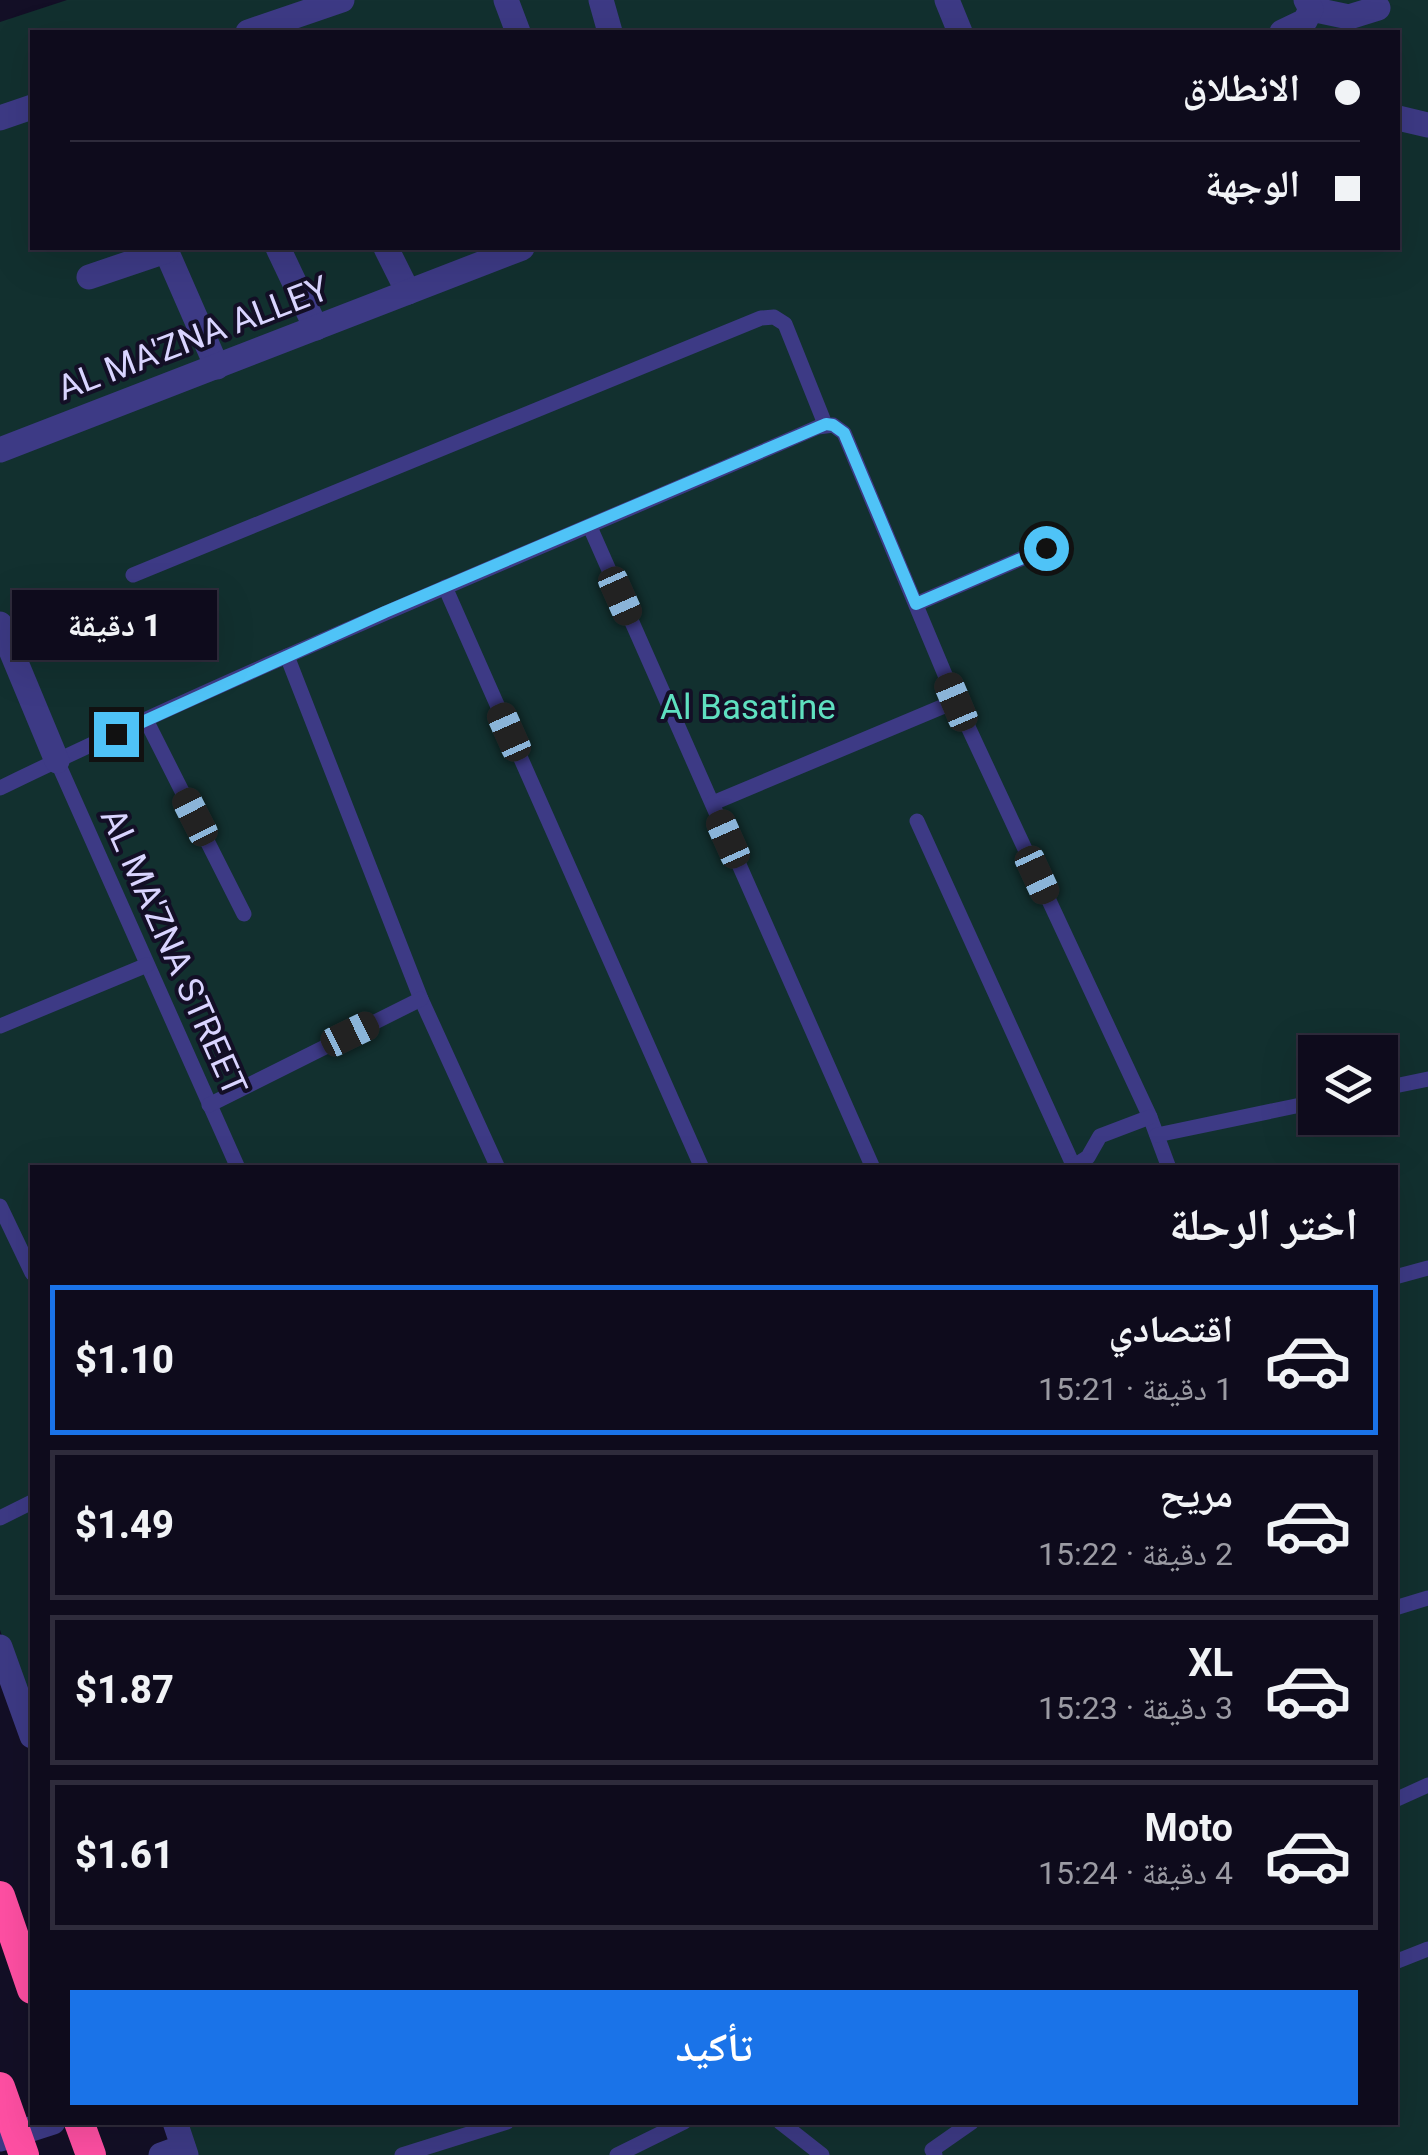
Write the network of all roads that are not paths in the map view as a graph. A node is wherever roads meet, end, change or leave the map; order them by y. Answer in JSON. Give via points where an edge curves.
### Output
{"nodes":[{"id":1,"x":342,"y":0,"type":"edge"},
{"id":2,"x":506,"y":0,"type":"edge"},
{"id":3,"x":600,"y":0,"type":"edge"},
{"id":4,"x":947,"y":0,"type":"edge"},
{"id":5,"x":1309,"y":4,"type":"edge"},
{"id":6,"x":1378,"y":8,"type":"dead end"},
{"id":7,"x":1353,"y":25,"type":"edge"},
{"id":8,"x":254,"y":30,"type":"edge"},
{"id":9,"x":517,"y":30,"type":"edge"},
{"id":10,"x":609,"y":30,"type":"edge"},
{"id":11,"x":959,"y":30,"type":"edge"},
{"id":12,"x":1286,"y":30,"type":"edge"},
{"id":13,"x":30,"y":108,"type":"edge"},
{"id":14,"x":0,"y":118,"type":"edge"},
{"id":15,"x":1400,"y":118,"type":"edge"},
{"id":16,"x":1428,"y":125,"type":"edge"},
{"id":17,"x":163,"y":250,"type":"edge"},
{"id":18,"x":166,"y":250,"type":"edge"},
{"id":19,"x":279,"y":250,"type":"edge"},
{"id":20,"x":387,"y":250,"type":"edge"},
{"id":21,"x":517,"y":250,"type":"edge"},
{"id":22,"x":90,"y":277,"type":"dead end"},
{"id":23,"x":408,"y":292,"type":"junction"},
{"id":24,"x":316,"y":328,"type":"junction"},
{"id":25,"x":218,"y":366,"type":"junction"},
{"id":26,"x":826,"y":424,"type":"junction"},
{"id":27,"x":0,"y":450,"type":"edge"},
{"id":28,"x":590,"y":527,"type":"junction"},
{"id":29,"x":1046,"y":548,"type":"dead end"},
{"id":30,"x":133,"y":575,"type":"dead end"},
{"id":31,"x":444,"y":587,"type":"junction"},
{"id":32,"x":916,"y":604,"type":"junction"},
{"id":33,"x":0,"y":624,"type":"edge"},
{"id":34,"x":288,"y":656,"type":"junction"},
{"id":35,"x":956,"y":702,"type":"junction"},
{"id":36,"x":146,"y":720,"type":"junction"},
{"id":37,"x":56,"y":761,"type":"junction"},
{"id":38,"x":0,"y":788,"type":"edge"},
{"id":39,"x":712,"y":803,"type":"junction"},
{"id":40,"x":917,"y":822,"type":"dead end"},
{"id":41,"x":244,"y":914,"type":"dead end"},
{"id":42,"x":148,"y":966,"type":"junction"},
{"id":43,"x":421,"y":999,"type":"junction"},
{"id":44,"x":0,"y":1026,"type":"edge"},
{"id":45,"x":1428,"y":1079,"type":"edge"},
{"id":46,"x":1398,"y":1085,"type":"edge"},
{"id":47,"x":209,"y":1105,"type":"junction"},
{"id":48,"x":1298,"y":1106,"type":"edge"},
{"id":49,"x":1150,"y":1117,"type":"junction"},
{"id":50,"x":1157,"y":1135,"type":"junction"},
{"id":51,"x":237,"y":1165,"type":"edge"},
{"id":52,"x":497,"y":1165,"type":"edge"},
{"id":53,"x":701,"y":1165,"type":"edge"},
{"id":54,"x":872,"y":1165,"type":"edge"},
{"id":55,"x":1072,"y":1165,"type":"edge"},
{"id":56,"x":1076,"y":1165,"type":"edge"},
{"id":57,"x":1169,"y":1165,"type":"edge"},
{"id":58,"x":0,"y":1206,"type":"edge"},
{"id":59,"x":30,"y":1268,"type":"edge"},
{"id":60,"x":1428,"y":1268,"type":"edge"},
{"id":61,"x":1398,"y":1275,"type":"edge"},
{"id":62,"x":30,"y":1503,"type":"edge"},
{"id":63,"x":0,"y":1518,"type":"edge"},
{"id":64,"x":1428,"y":1598,"type":"edge"},
{"id":65,"x":1398,"y":1607,"type":"edge"},
{"id":66,"x":0,"y":1648,"type":"edge"},
{"id":67,"x":30,"y":1730,"type":"edge"},
{"id":68,"x":1428,"y":1785,"type":"edge"},
{"id":69,"x":1398,"y":1799,"type":"edge"},
{"id":70,"x":0,"y":1896,"type":"edge"},
{"id":71,"x":1428,"y":1949,"type":"edge"},
{"id":72,"x":1398,"y":1961,"type":"edge"},
{"id":73,"x":30,"y":1983,"type":"edge"},
{"id":74,"x":0,"y":2087,"type":"edge"},
{"id":75,"x":44,"y":2125,"type":"edge"},
{"id":76,"x":80,"y":2125,"type":"edge"},
{"id":77,"x":498,"y":2125,"type":"edge"},
{"id":78,"x":678,"y":2125,"type":"edge"},
{"id":79,"x":784,"y":2125,"type":"edge"},
{"id":80,"x":968,"y":2125,"type":"edge"},
{"id":81,"x":0,"y":2139,"type":"edge"},
{"id":82,"x":24,"y":2155,"type":"edge"},
{"id":83,"x":91,"y":2155,"type":"edge"},
{"id":84,"x":402,"y":2155,"type":"edge"},
{"id":85,"x":618,"y":2155,"type":"edge"},
{"id":86,"x":822,"y":2155,"type":"edge"},
{"id":87,"x":935,"y":2155,"type":"edge"}],
"edges":[{"from":1,"to":8,"type":"street"},
{"from":2,"to":9,"type":"street"},
{"from":3,"to":10,"type":"street"},
{"from":4,"to":11,"type":"street"},
{"from":5,"to":7,"type":"street"},
{"from":5,"to":12,"type":"street","via":[[1305,21]]},
{"from":6,"to":7,"type":"street"},
{"from":13,"to":14,"type":"street"},
{"from":15,"to":16,"type":"street"},
{"from":17,"to":22,"type":"street"},
{"from":18,"to":25,"type":"street"},
{"from":19,"to":24,"type":"street"},
{"from":20,"to":23,"type":"street"},
{"from":21,"to":23,"type":"street","name":"AL MA'ZNA ALLEY"},
{"from":23,"to":24,"type":"street","name":"AL MA'ZNA ALLEY"},
{"from":24,"to":25,"type":"street","name":"AL MA'ZNA ALLEY"},
{"from":25,"to":27,"type":"street","name":"AL MA'ZNA ALLEY"},
{"from":26,"to":28,"type":"lane"},
{"from":26,"to":30,"type":"lane","via":[[785,324],[760,318]]},
{"from":26,"to":32,"type":"lane","via":[[844,433]]},
{"from":28,"to":31,"type":"lane"},
{"from":28,"to":39,"type":"lane"},
{"from":29,"to":32,"type":"lane"},
{"from":31,"to":34,"type":"lane"},
{"from":31,"to":53,"type":"lane"},
{"from":32,"to":35,"type":"lane"},
{"from":33,"to":37,"type":"street"},
{"from":34,"to":36,"type":"lane"},
{"from":34,"to":43,"type":"lane"},
{"from":35,"to":39,"type":"lane"},
{"from":35,"to":49,"type":"lane"},
{"from":36,"to":37,"type":"lane"},
{"from":36,"to":41,"type":"lane"},
{"from":37,"to":38,"type":"lane"},
{"from":37,"to":42,"type":"lane","name":"AL MA'ZNA STREET"},
{"from":39,"to":54,"type":"lane"},
{"from":40,"to":55,"type":"lane"},
{"from":42,"to":44,"type":"lane"},
{"from":42,"to":47,"type":"lane","name":"AL MA'ZNA STREET"},
{"from":43,"to":47,"type":"lane"},
{"from":43,"to":52,"type":"lane"},
{"from":45,"to":46,"type":"lane"},
{"from":47,"to":51,"type":"lane","name":"AL MA'ZNA STREET"},
{"from":48,"to":50,"type":"lane"},
{"from":49,"to":50,"type":"lane"},
{"from":49,"to":56,"type":"lane","via":[[1100,1136]]},
{"from":50,"to":57,"type":"lane"},
{"from":58,"to":59,"type":"lane"},
{"from":60,"to":61,"type":"lane"},
{"from":62,"to":63,"type":"lane"},
{"from":64,"to":65,"type":"lane"},
{"from":66,"to":67,"type":"street"},
{"from":68,"to":69,"type":"lane"},
{"from":70,"to":73,"type":"highway"},
{"from":71,"to":72,"type":"lane"},
{"from":74,"to":82,"type":"highway"},
{"from":75,"to":81,"type":"street"},
{"from":76,"to":83,"type":"highway"},
{"from":77,"to":84,"type":"lane"},
{"from":78,"to":85,"type":"lane"},
{"from":79,"to":86,"type":"lane"},
{"from":80,"to":87,"type":"lane","via":[[932,2150]]}]}
